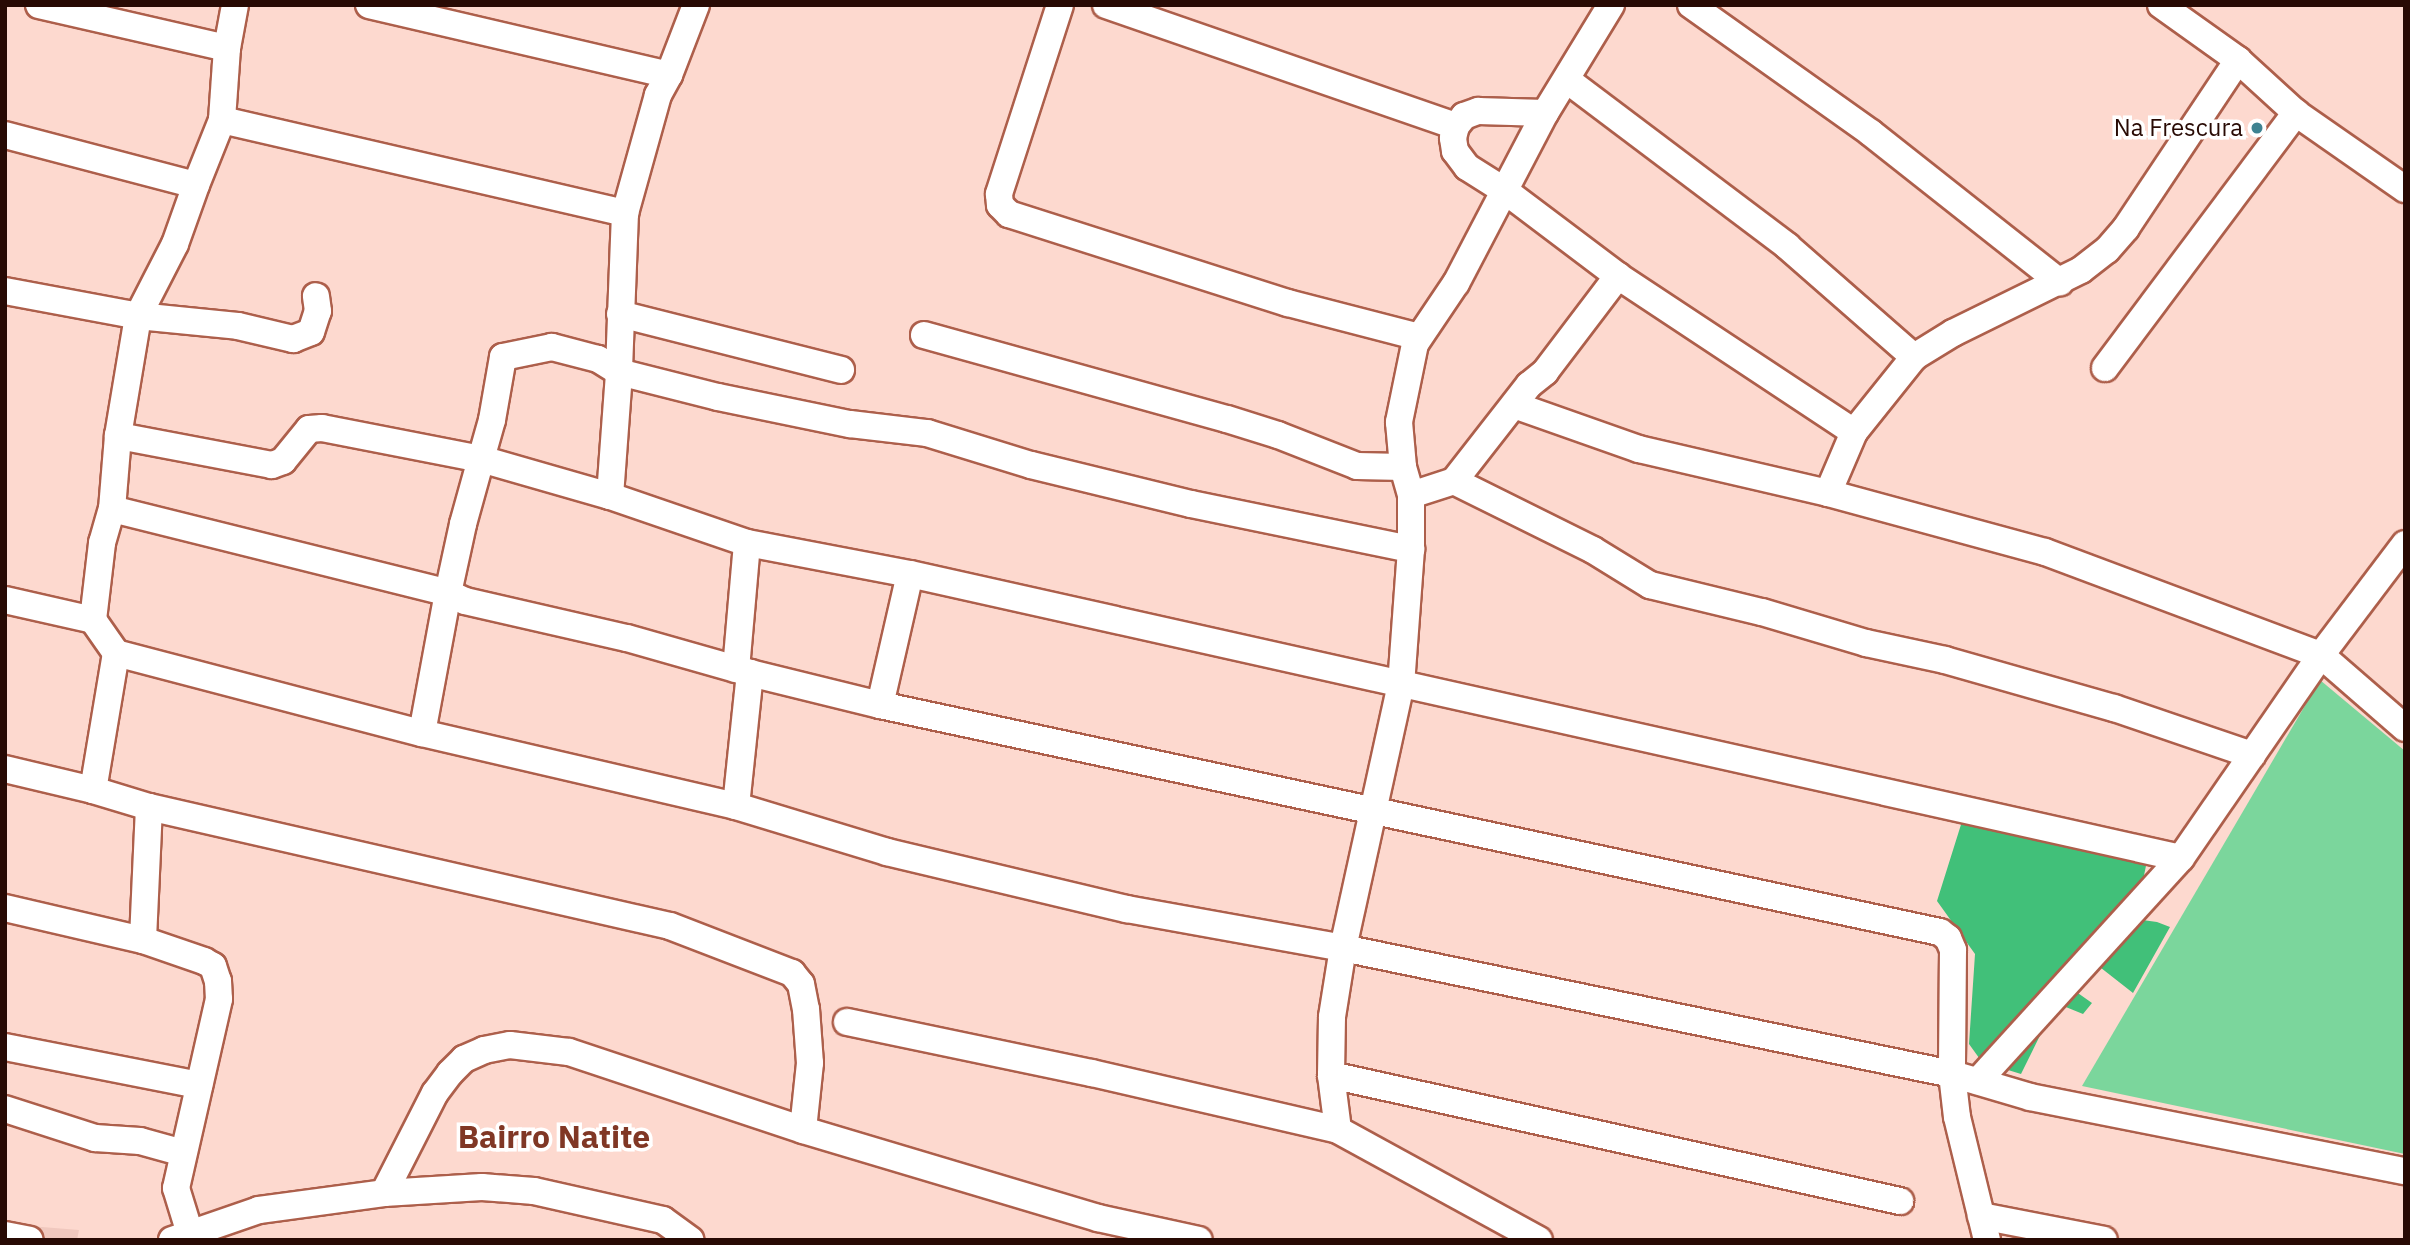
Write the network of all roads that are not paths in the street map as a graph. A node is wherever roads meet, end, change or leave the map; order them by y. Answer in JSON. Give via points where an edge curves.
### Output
{"nodes":[{"id":1,"x":39,"y":5,"type":"edge"},
{"id":2,"x":235,"y":5,"type":"edge"},
{"id":3,"x":369,"y":5,"type":"edge"},
{"id":4,"x":696,"y":5,"type":"edge"},
{"id":5,"x":1060,"y":5,"type":"edge"},
{"id":6,"x":1106,"y":5,"type":"edge"},
{"id":7,"x":1612,"y":5,"type":"edge"},
{"id":8,"x":1691,"y":5,"type":"edge"},
{"id":9,"x":2161,"y":5,"type":"edge"},
{"id":10,"x":227,"y":48,"type":"junction"},
{"id":11,"x":2238,"y":60,"type":"junction"},
{"id":12,"x":669,"y":75,"type":"junction"},
{"id":13,"x":1567,"y":80,"type":"junction"},
{"id":14,"x":1545,"y":113,"type":"junction"},
{"id":15,"x":2296,"y":113,"type":"junction"},
{"id":16,"x":222,"y":120,"type":"junction"},
{"id":17,"x":1456,"y":126,"type":"junction"},
{"id":18,"x":5,"y":135,"type":"edge"},
{"id":19,"x":196,"y":185,"type":"junction"},
{"id":20,"x":2405,"y":189,"type":"edge"},
{"id":21,"x":1505,"y":191,"type":"junction"},
{"id":22,"x":625,"y":213,"type":"junction"},
{"id":23,"x":1618,"y":276,"type":"junction"},
{"id":24,"x":2060,"y":282,"type":"junction"},
{"id":25,"x":5,"y":291,"type":"edge"},
{"id":26,"x":316,"y":296,"type":"dead end"},
{"id":27,"x":620,"y":314,"type":"junction"},
{"id":28,"x":138,"y":316,"type":"junction"},
{"id":29,"x":924,"y":335,"type":"dead end"},
{"id":30,"x":1419,"y":337,"type":"junction"},
{"id":31,"x":1914,"y":357,"type":"junction"},
{"id":32,"x":2105,"y":368,"type":"dead end"},
{"id":33,"x":841,"y":370,"type":"dead end"},
{"id":34,"x":619,"y":372,"type":"junction"},
{"id":35,"x":1514,"y":405,"type":"junction"},
{"id":36,"x":1854,"y":432,"type":"junction"},
{"id":37,"x":118,"y":436,"type":"junction"},
{"id":38,"x":481,"y":459,"type":"junction"},
{"id":39,"x":1403,"y":467,"type":"junction"},
{"id":40,"x":1454,"y":481,"type":"junction"},
{"id":41,"x":1828,"y":493,"type":"junction"},
{"id":42,"x":1411,"y":495,"type":"junction"},
{"id":43,"x":610,"y":496,"type":"junction"},
{"id":44,"x":112,"y":509,"type":"junction"},
{"id":45,"x":747,"y":543,"type":"junction"},
{"id":46,"x":2405,"y":544,"type":"edge"},
{"id":47,"x":1411,"y":549,"type":"junction"},
{"id":48,"x":910,"y":573,"type":"junction"},
{"id":49,"x":448,"y":593,"type":"junction"},
{"id":50,"x":5,"y":600,"type":"edge"},
{"id":51,"x":93,"y":620,"type":"junction"},
{"id":52,"x":116,"y":653,"type":"junction"},
{"id":53,"x":2321,"y":655,"type":"junction"},
{"id":54,"x":743,"y":671,"type":"junction"},
{"id":55,"x":1401,"y":684,"type":"junction"},
{"id":56,"x":880,"y":705,"type":"junction"},
{"id":57,"x":2405,"y":728,"type":"edge"},
{"id":58,"x":422,"y":733,"type":"junction"},
{"id":59,"x":2252,"y":755,"type":"junction"},
{"id":60,"x":5,"y":769,"type":"edge"},
{"id":61,"x":93,"y":790,"type":"junction"},
{"id":62,"x":736,"y":806,"type":"junction"},
{"id":63,"x":149,"y":807,"type":"junction"},
{"id":64,"x":1374,"y":811,"type":"junction"},
{"id":65,"x":2181,"y":858,"type":"junction"},
{"id":66,"x":5,"y":908,"type":"edge"},
{"id":67,"x":144,"y":940,"type":"junction"},
{"id":68,"x":1343,"y":948,"type":"junction"},
{"id":69,"x":847,"y":1022,"type":"dead end"},
{"id":70,"x":5,"y":1047,"type":"edge"},
{"id":71,"x":1952,"y":1074,"type":"junction"},
{"id":72,"x":1331,"y":1075,"type":"junction"},
{"id":73,"x":1978,"y":1081,"type":"junction"},
{"id":74,"x":200,"y":1085,"type":"junction"},
{"id":75,"x":5,"y":1109,"type":"edge"},
{"id":76,"x":803,"y":1130,"type":"junction"},
{"id":77,"x":1338,"y":1130,"type":"junction"},
{"id":78,"x":183,"y":1153,"type":"junction"},
{"id":79,"x":2405,"y":1171,"type":"edge"},
{"id":80,"x":384,"y":1193,"type":"junction"},
{"id":81,"x":1900,"y":1201,"type":"dead end"},
{"id":82,"x":1984,"y":1228,"type":"edge"},
{"id":83,"x":5,"y":1234,"type":"edge"},
{"id":84,"x":185,"y":1237,"type":"edge"},
{"id":85,"x":30,"y":1240,"type":"edge"},
{"id":86,"x":691,"y":1240,"type":"edge"},
{"id":87,"x":1199,"y":1240,"type":"edge"},
{"id":88,"x":1539,"y":1240,"type":"edge"},
{"id":89,"x":2104,"y":1240,"type":"edge"}],
"edges":[{"from":1,"to":10,"type":"street"},
{"from":2,"to":10,"type":"street"},
{"from":3,"to":12,"type":"street"},
{"from":4,"to":12,"type":"street"},
{"from":5,"to":30,"type":"street","via":[[999,194],[1000,205],[1009,214],[1288,303]]},
{"from":6,"to":17,"type":"street"},
{"from":7,"to":13,"type":"street"},
{"from":8,"to":24,"type":"street","via":[[1871,133]]},
{"from":9,"to":11,"type":"street"},
{"from":10,"to":16,"type":"street"},
{"from":11,"to":15,"type":"street"},
{"from":11,"to":24,"type":"street","via":[[2126,228],[2107,250]]},
{"from":12,"to":22,"type":"street","via":[[658,95]]},
{"from":13,"to":14,"type":"street"},
{"from":13,"to":31,"type":"street","via":[[1787,246]]},
{"from":14,"to":17,"type":"street","via":[[1478,111],[1464,116]]},
{"from":14,"to":21,"type":"street"},
{"from":15,"to":20,"type":"street"},
{"from":15,"to":32,"type":"street"},
{"from":16,"to":19,"type":"street"},
{"from":16,"to":22,"type":"street"},
{"from":17,"to":21,"type":"street","via":[[1452,138],[1455,151],[1467,167]]},
{"from":18,"to":19,"type":"street"},
{"from":19,"to":28,"type":"street","via":[[184,222]]},
{"from":21,"to":23,"type":"street"},
{"from":21,"to":30,"type":"street","via":[[1456,283]]},
{"from":22,"to":27,"type":"street"},
{"from":23,"to":35,"type":"street"},
{"from":23,"to":36,"type":"street"},
{"from":24,"to":31,"type":"street","via":[[1952,333]]},
{"from":25,"to":28,"type":"street"},
{"from":26,"to":28,"type":"street","via":[[318,311],[311,331],[293,339],[238,326]]},
{"from":27,"to":33,"type":"street"},
{"from":27,"to":34,"type":"street"},
{"from":28,"to":37,"type":"street"},
{"from":29,"to":39,"type":"street","via":[[1240,423],[1357,466]]},
{"from":30,"to":39,"type":"street","via":[[1399,422]]},
{"from":31,"to":36,"type":"street"},
{"from":34,"to":38,"type":"street","via":[[598,359],[552,347],[503,357]]},
{"from":34,"to":43,"type":"street"},
{"from":34,"to":47,"type":"street","via":[[850,424],[927,433],[1031,465],[1191,504]]},
{"from":35,"to":40,"type":"street"},
{"from":35,"to":41,"type":"street","via":[[1639,449]]},
{"from":36,"to":41,"type":"street"},
{"from":37,"to":38,"type":"street","via":[[272,465],[283,461],[309,429],[322,428]]},
{"from":37,"to":44,"type":"street"},
{"from":38,"to":43,"type":"street"},
{"from":38,"to":49,"type":"street"},
{"from":39,"to":42,"type":"street"},
{"from":40,"to":42,"type":"street"},
{"from":40,"to":59,"type":"street","via":[[1662,589],[1762,611],[2114,708]]},
{"from":41,"to":53,"type":"street","via":[[2045,552]]},
{"from":42,"to":47,"type":"street"},
{"from":43,"to":45,"type":"street"},
{"from":44,"to":49,"type":"street"},
{"from":44,"to":51,"type":"street","via":[[97,571]]},
{"from":45,"to":48,"type":"street"},
{"from":45,"to":54,"type":"street"},
{"from":46,"to":53,"type":"street"},
{"from":47,"to":55,"type":"street"},
{"from":48,"to":55,"type":"street"},
{"from":48,"to":56,"type":"street"},
{"from":49,"to":54,"type":"street","via":[[464,601],[627,638]]},
{"from":49,"to":58,"type":"street"},
{"from":50,"to":51,"type":"street"},
{"from":51,"to":52,"type":"street"},
{"from":52,"to":58,"type":"street"},
{"from":52,"to":61,"type":"street"},
{"from":53,"to":57,"type":"street"},
{"from":53,"to":59,"type":"street"},
{"from":54,"to":56,"type":"street"},
{"from":54,"to":62,"type":"street"},
{"from":55,"to":64,"type":"street"},
{"from":55,"to":65,"type":"street"},
{"from":56,"to":64,"type":"street"},
{"from":58,"to":62,"type":"street"},
{"from":59,"to":65,"type":"street"},
{"from":60,"to":61,"type":"street"},
{"from":61,"to":63,"type":"street"},
{"from":62,"to":68,"type":"street","via":[[887,852],[1128,909]]},
{"from":63,"to":67,"type":"street"},
{"from":63,"to":76,"type":"street","via":[[670,926],[792,973],[801,984],[810,1063]]},
{"from":64,"to":68,"type":"street"},
{"from":64,"to":71,"type":"street","via":[[1940,932],[1953,950]]},
{"from":65,"to":73,"type":"street"},
{"from":66,"to":67,"type":"street"},
{"from":67,"to":74,"type":"street","via":[[212,966],[218,981],[219,999]]},
{"from":68,"to":71,"type":"street"},
{"from":68,"to":72,"type":"street","via":[[1332,1017]]},
{"from":69,"to":77,"type":"street"},
{"from":70,"to":74,"type":"street"},
{"from":71,"to":73,"type":"street"},
{"from":71,"to":82,"type":"street","via":[[1957,1117]]},
{"from":72,"to":77,"type":"street"},
{"from":72,"to":81,"type":"street"},
{"from":73,"to":79,"type":"street","via":[[2030,1097]]},
{"from":74,"to":78,"type":"street"},
{"from":75,"to":78,"type":"street","via":[[95,1138],[140,1141]]},
{"from":76,"to":80,"type":"street","via":[[569,1052],[510,1045],[464,1059],[450,1073],[435,1093]]},
{"from":76,"to":87,"type":"street","via":[[1098,1217]]},
{"from":77,"to":88,"type":"street"},
{"from":78,"to":84,"type":"street","via":[[176,1188]]},
{"from":80,"to":84,"type":"street","via":[[259,1210]]},
{"from":80,"to":86,"type":"street","via":[[482,1187],[534,1191],[663,1220]]},
{"from":82,"to":89,"type":"street"},
{"from":83,"to":85,"type":"street"}]}
